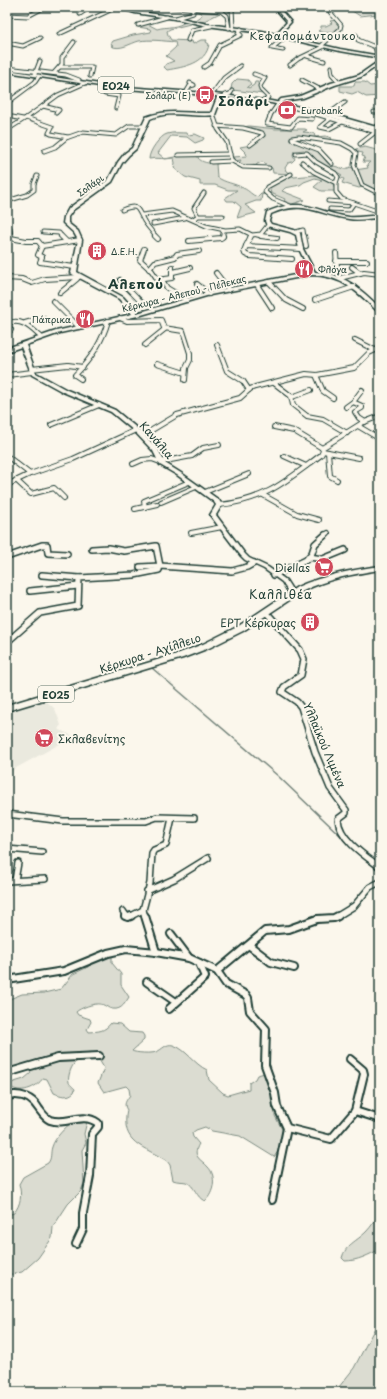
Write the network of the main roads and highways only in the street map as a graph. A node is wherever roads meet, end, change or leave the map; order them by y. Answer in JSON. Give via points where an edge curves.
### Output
{"nodes":[{"id":1,"x":7,"y":69,"type":"edge"},
{"id":2,"x":36,"y":74,"type":"junction"},
{"id":3,"x":223,"y":95,"type":"junction"},
{"id":4,"x":283,"y":104,"type":"junction"},
{"id":5,"x":330,"y":115,"type":"junction"},
{"id":6,"x":378,"y":128,"type":"edge"},
{"id":7,"x":380,"y":568,"type":"edge"},
{"id":8,"x":7,"y":708,"type":"edge"}],
"edges":[{"from":1,"to":2,"type":"main road","number":"ΕΟ24"},
{"from":2,"to":3,"type":"main road","number":"ΕΟ24","via":[[122,86]]},
{"from":2,"to":3,"type":"main road","number":"ΕΟ24","via":[[108,86]]},
{"from":3,"to":4,"type":"main road","number":"ΕΟ24"},
{"from":3,"to":4,"type":"main road","number":"ΕΟ24"},
{"from":4,"to":5,"type":"main road","number":"ΕΟ24"},
{"from":4,"to":5,"type":"main road","number":"ΕΟ24"},
{"from":5,"to":6,"type":"main road","number":"ΕΟ24"},
{"from":5,"to":6,"type":"main road","number":"ΕΟ24"},
{"from":7,"to":8,"type":"main road","name":"Κέρκυρα - Αχίλλειο","number":"ΕΟ25","via":[[320,580],[304,587],[226,637],[206,646],[151,666]]}]}
